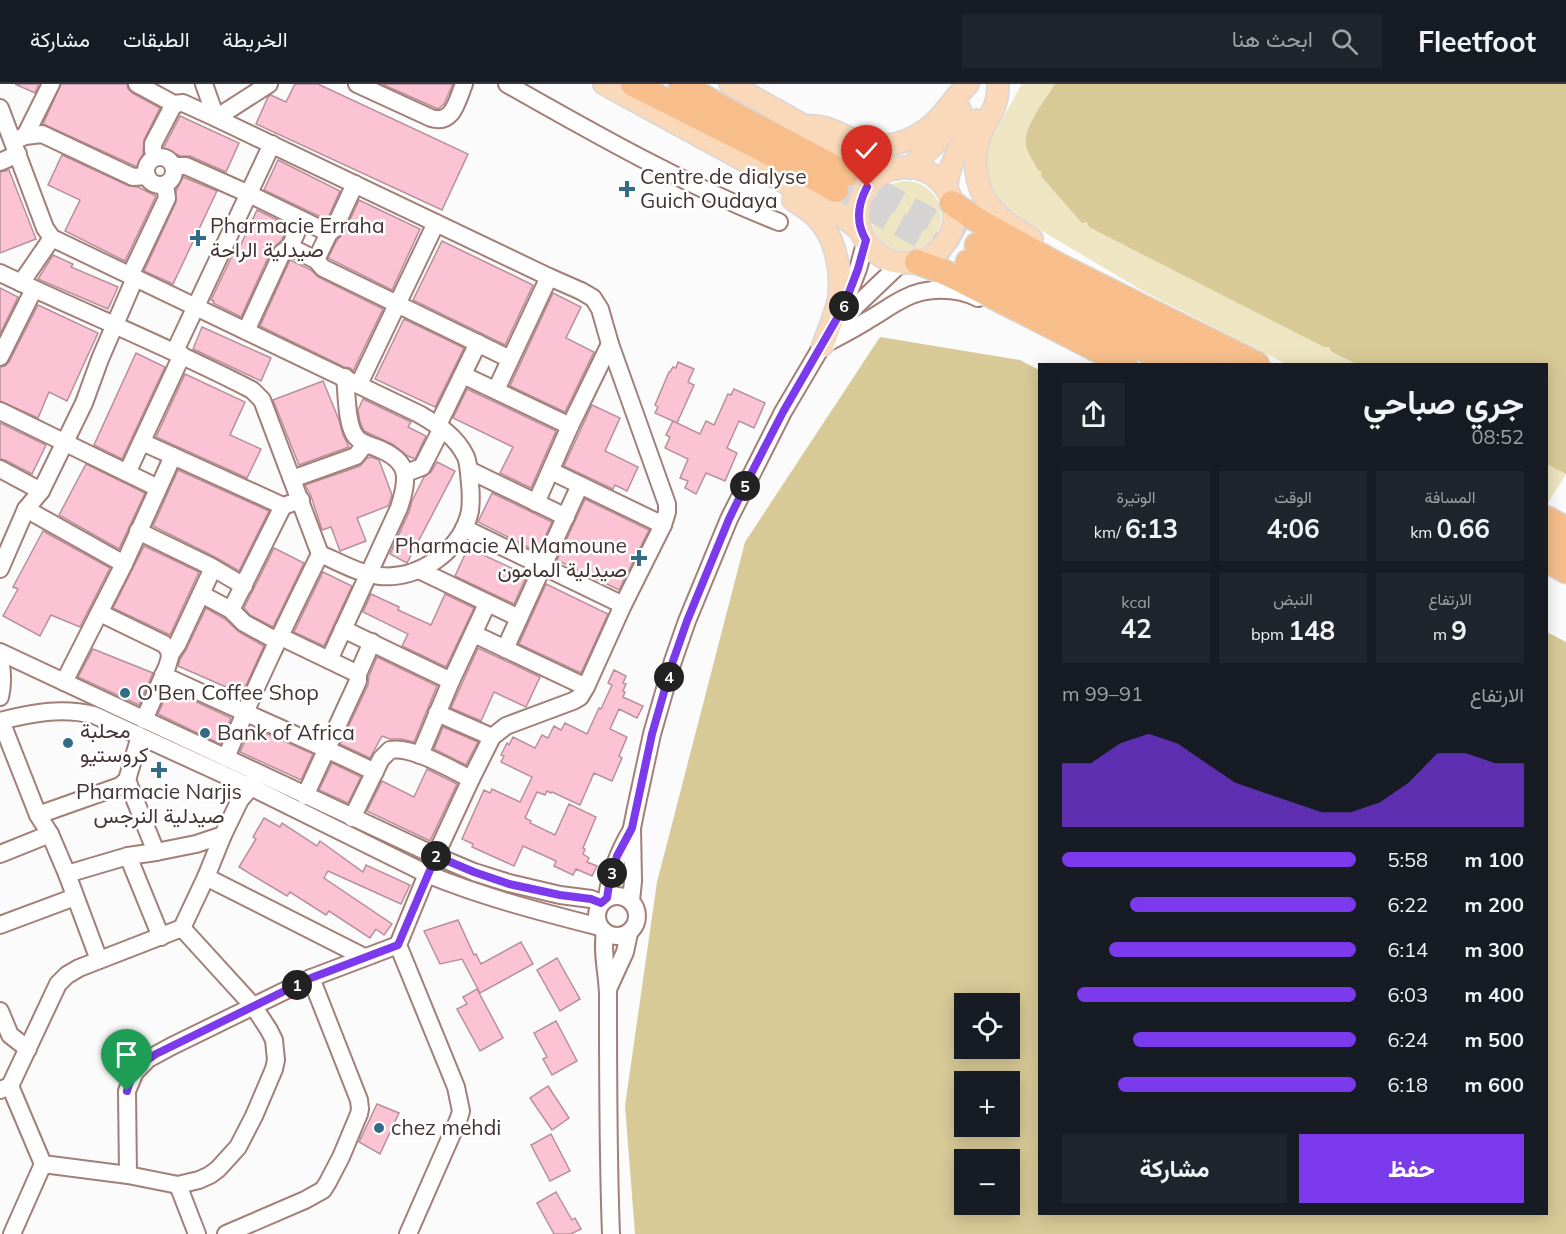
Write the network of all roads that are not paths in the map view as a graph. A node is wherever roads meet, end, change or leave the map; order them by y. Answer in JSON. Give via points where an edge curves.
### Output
{"nodes":[{"id":1,"x":51,"y":84,"type":"edge"},
{"id":2,"x":136,"y":84,"type":"edge"},
{"id":3,"x":204,"y":84,"type":"edge"},
{"id":4,"x":269,"y":84,"type":"edge"},
{"id":5,"x":357,"y":84,"type":"edge"},
{"id":6,"x":464,"y":84,"type":"edge"},
{"id":7,"x":507,"y":84,"type":"edge"},
{"id":8,"x":604,"y":84,"type":"edge"},
{"id":9,"x":633,"y":84,"type":"edge"},
{"id":10,"x":681,"y":84,"type":"edge"},
{"id":11,"x":730,"y":84,"type":"edge"},
{"id":12,"x":968,"y":84,"type":"edge"},
{"id":13,"x":976,"y":84,"type":"edge"},
{"id":14,"x":998,"y":85,"type":"edge"},
{"id":15,"x":174,"y":104,"type":"junction"},
{"id":16,"x":0,"y":108,"type":"edge"},
{"id":17,"x":216,"y":118,"type":"junction"},
{"id":18,"x":806,"y":126,"type":"junction"},
{"id":19,"x":19,"y":144,"type":"junction"},
{"id":20,"x":272,"y":144,"type":"junction"},
{"id":21,"x":155,"y":157,"type":"junction"},
{"id":22,"x":0,"y":162,"type":"edge"},
{"id":23,"x":174,"y":166,"type":"junction"},
{"id":24,"x":902,"y":168,"type":"junction"},
{"id":25,"x":147,"y":176,"type":"junction"},
{"id":26,"x":774,"y":177,"type":"junction"},
{"id":27,"x":355,"y":184,"type":"junction"},
{"id":28,"x":165,"y":185,"type":"junction"},
{"id":29,"x":249,"y":194,"type":"junction"},
{"id":30,"x":950,"y":196,"type":"junction"},
{"id":31,"x":302,"y":220,"type":"junction"},
{"id":32,"x":779,"y":222,"type":"dead end"},
{"id":33,"x":436,"y":223,"type":"junction"},
{"id":34,"x":329,"y":232,"type":"junction"},
{"id":35,"x":864,"y":236,"type":"junction"},
{"id":36,"x":52,"y":238,"type":"junction"},
{"id":37,"x":290,"y":247,"type":"junction"},
{"id":38,"x":316,"y":260,"type":"junction"},
{"id":39,"x":909,"y":263,"type":"junction"},
{"id":40,"x":1058,"y":265,"type":"junction"},
{"id":41,"x":0,"y":273,"type":"edge"},
{"id":42,"x":132,"y":277,"type":"junction"},
{"id":43,"x":549,"y":277,"type":"junction"},
{"id":44,"x":27,"y":286,"type":"junction"},
{"id":45,"x":397,"y":304,"type":"junction"},
{"id":46,"x":196,"y":307,"type":"junction"},
{"id":47,"x":1024,"y":313,"type":"junction"},
{"id":48,"x":114,"y":326,"type":"junction"},
{"id":49,"x":246,"y":331,"type":"junction"},
{"id":50,"x":478,"y":343,"type":"junction"},
{"id":51,"x":610,"y":344,"type":"junction"},
{"id":52,"x":823,"y":345,"type":"junction"},
{"id":53,"x":178,"y":353,"type":"junction"},
{"id":54,"x":0,"y":357,"type":"edge"},
{"id":55,"x":510,"y":359,"type":"junction"},
{"id":56,"x":1123,"y":363,"type":"edge"},
{"id":57,"x":1171,"y":363,"type":"edge"},
{"id":58,"x":1210,"y":363,"type":"edge"},
{"id":59,"x":1255,"y":363,"type":"edge"},
{"id":60,"x":463,"y":375,"type":"junction"},
{"id":61,"x":352,"y":381,"type":"junction"},
{"id":62,"x":496,"y":390,"type":"junction"},
{"id":63,"x":0,"y":411,"type":"edge"},
{"id":64,"x":440,"y":426,"type":"junction"},
{"id":65,"x":570,"y":426,"type":"junction"},
{"id":66,"x":142,"y":442,"type":"junction"},
{"id":67,"x":64,"y":443,"type":"junction"},
{"id":68,"x":365,"y":444,"type":"junction"},
{"id":69,"x":173,"y":456,"type":"junction"},
{"id":70,"x":0,"y":469,"type":"edge"},
{"id":71,"x":469,"y":470,"type":"junction"},
{"id":72,"x":551,"y":471,"type":"junction"},
{"id":73,"x":128,"y":473,"type":"junction"},
{"id":74,"x":406,"y":473,"type":"junction"},
{"id":75,"x":292,"y":479,"type":"junction"},
{"id":76,"x":580,"y":485,"type":"junction"},
{"id":77,"x":158,"y":488,"type":"junction"},
{"id":78,"x":41,"y":491,"type":"junction"},
{"id":79,"x":301,"y":500,"type":"junction"},
{"id":80,"x":536,"y":503,"type":"junction"},
{"id":81,"x":283,"y":506,"type":"junction"},
{"id":82,"x":26,"y":509,"type":"junction"},
{"id":83,"x":566,"y":517,"type":"junction"},
{"id":84,"x":1548,"y":519,"type":"edge"},
{"id":85,"x":663,"y":525,"type":"junction"},
{"id":86,"x":464,"y":528,"type":"junction"},
{"id":87,"x":1566,"y":529,"type":"edge"},
{"id":88,"x":138,"y":531,"type":"junction"},
{"id":89,"x":1548,"y":539,"type":"edge"},
{"id":90,"x":1566,"y":548,"type":"edge"},
{"id":91,"x":320,"y":554,"type":"junction"},
{"id":92,"x":1548,"y":561,"type":"edge"},
{"id":93,"x":124,"y":564,"type":"junction"},
{"id":94,"x":543,"y":567,"type":"junction"},
{"id":95,"x":213,"y":568,"type":"junction"},
{"id":96,"x":0,"y":570,"type":"edge"},
{"id":97,"x":418,"y":570,"type":"junction"},
{"id":98,"x":1566,"y":571,"type":"edge"},
{"id":99,"x":368,"y":574,"type":"junction"},
{"id":100,"x":1548,"y":579,"type":"edge"},
{"id":101,"x":244,"y":585,"type":"junction"},
{"id":102,"x":1566,"y":588,"type":"edge"},
{"id":103,"x":201,"y":594,"type":"junction"},
{"id":104,"x":488,"y":604,"type":"junction"},
{"id":105,"x":623,"y":605,"type":"junction"},
{"id":106,"x":231,"y":610,"type":"junction"},
{"id":107,"x":100,"y":613,"type":"junction"},
{"id":108,"x":519,"y":618,"type":"junction"},
{"id":109,"x":343,"y":629,"type":"junction"},
{"id":110,"x":474,"y":634,"type":"junction"},
{"id":111,"x":278,"y":639,"type":"junction"},
{"id":112,"x":372,"y":642,"type":"junction"},
{"id":113,"x":505,"y":649,"type":"junction"},
{"id":114,"x":0,"y":652,"type":"edge"},
{"id":115,"x":170,"y":654,"type":"junction"},
{"id":116,"x":0,"y":660,"type":"edge"},
{"id":117,"x":329,"y":660,"type":"junction"},
{"id":118,"x":358,"y":674,"type":"junction"},
{"id":119,"x":163,"y":675,"type":"junction"},
{"id":120,"x":451,"y":681,"type":"junction"},
{"id":121,"x":64,"y":682,"type":"junction"},
{"id":122,"x":586,"y":687,"type":"junction"},
{"id":123,"x":0,"y":697,"type":"edge"},
{"id":124,"x":244,"y":713,"type":"junction"},
{"id":125,"x":437,"y":713,"type":"junction"},
{"id":126,"x":1,"y":721,"type":"edge"},
{"id":127,"x":142,"y":728,"type":"junction"},
{"id":128,"x":492,"y":737,"type":"junction"},
{"id":129,"x":326,"y":748,"type":"junction"},
{"id":130,"x":420,"y":755,"type":"junction"},
{"id":131,"x":226,"y":758,"type":"junction"},
{"id":132,"x":375,"y":772,"type":"junction"},
{"id":133,"x":471,"y":779,"type":"junction"},
{"id":134,"x":127,"y":780,"type":"junction"},
{"id":135,"x":255,"y":780,"type":"junction"},
{"id":136,"x":306,"y":796,"type":"junction"},
{"id":137,"x":38,"y":815,"type":"junction"},
{"id":138,"x":352,"y":818,"type":"junction"},
{"id":139,"x":632,"y":828,"type":"junction"},
{"id":140,"x":50,"y":834,"type":"junction"},
{"id":141,"x":223,"y":835,"type":"junction"},
{"id":142,"x":156,"y":852,"type":"junction"},
{"id":143,"x":0,"y":854,"type":"edge"},
{"id":144,"x":128,"y":856,"type":"junction"},
{"id":145,"x":436,"y":856,"type":"junction"},
{"id":146,"x":67,"y":874,"type":"junction"},
{"id":147,"x":427,"y":874,"type":"junction"},
{"id":148,"x":206,"y":877,"type":"junction"},
{"id":149,"x":75,"y":897,"type":"junction"},
{"id":150,"x":604,"y":900,"type":"junction"},
{"id":151,"x":631,"y":900,"type":"junction"},
{"id":152,"x":578,"y":921,"type":"junction"},
{"id":153,"x":0,"y":925,"type":"edge"},
{"id":154,"x":182,"y":928,"type":"junction"},
{"id":155,"x":602,"y":929,"type":"junction"},
{"id":156,"x":629,"y":933,"type":"junction"},
{"id":157,"x":161,"y":937,"type":"junction"},
{"id":158,"x":398,"y":945,"type":"junction"},
{"id":159,"x":604,"y":954,"type":"junction"},
{"id":160,"x":364,"y":957,"type":"junction"},
{"id":161,"x":99,"y":960,"type":"junction"},
{"id":162,"x":311,"y":978,"type":"junction"},
{"id":163,"x":609,"y":987,"type":"junction"},
{"id":164,"x":254,"y":1007,"type":"junction"},
{"id":165,"x":0,"y":1011,"type":"edge"},
{"id":166,"x":28,"y":1049,"type":"junction"},
{"id":167,"x":5,"y":1088,"type":"edge"},
{"id":168,"x":43,"y":1164,"type":"junction"},
{"id":169,"x":128,"y":1175,"type":"junction"},
{"id":170,"x":178,"y":1185,"type":"junction"},
{"id":171,"x":12,"y":1234,"type":"edge"},
{"id":172,"x":197,"y":1234,"type":"edge"},
{"id":173,"x":226,"y":1234,"type":"edge"},
{"id":174,"x":408,"y":1234,"type":"edge"},
{"id":175,"x":611,"y":1234,"type":"edge"}],
"edges":[{"from":1,"to":19,"type":"street"},
{"from":2,"to":15,"type":"street"},
{"from":3,"to":17,"type":"street"},
{"from":4,"to":17,"type":"street"},
{"from":5,"to":6,"type":"street","via":[[431,118],[444,120],[451,114]]},
{"from":7,"to":32,"type":"street","via":[[606,141]]},
{"from":8,"to":26,"type":"main road"},
{"from":9,"to":10,"type":"highway","via":[[764,150],[842,182]]},
{"from":11,"to":18,"type":"main road"},
{"from":12,"to":18,"type":"main road","via":[[934,123],[894,145],[868,144],[831,128]]},
{"from":13,"to":24,"type":"main road","via":[[936,143]]},
{"from":14,"to":30,"type":"main road","via":[[953,160],[948,176]]},
{"from":14,"to":40,"type":"main road","via":[[996,105],[982,130],[976,153],[980,189],[1002,219],[1039,244]]},
{"from":15,"to":17,"type":"street","via":[[183,103]]},
{"from":15,"to":21,"type":"street","via":[[153,144]]},
{"from":16,"to":19,"type":"street"},
{"from":17,"to":20,"type":"street"},
{"from":18,"to":24,"type":"main road","via":[[853,153]]},
{"from":19,"to":22,"type":"street"},
{"from":19,"to":25,"type":"street","via":[[42,134],[132,177]]},
{"from":19,"to":36,"type":"street","via":[[45,228]]},
{"from":20,"to":27,"type":"street"},
{"from":20,"to":29,"type":"street"},
{"from":21,"to":23,"type":"street","via":[[166,158]]},
{"from":21,"to":25,"type":"street","via":[[147,165]]},
{"from":23,"to":28,"type":"street","via":[[174,177]]},
{"from":23,"to":29,"type":"street","via":[[186,166]]},
{"from":24,"to":30,"type":"main road","via":[[931,174]]},
{"from":24,"to":35,"type":"main road","via":[[885,172],[867,187],[859,208]]},
{"from":25,"to":28,"type":"street","via":[[154,184]]},
{"from":26,"to":35,"type":"main road","via":[[837,212]]},
{"from":26,"to":52,"type":"main road","via":[[790,198],[818,218],[830,238],[839,288]]},
{"from":27,"to":33,"type":"street"},
{"from":27,"to":34,"type":"street"},
{"from":28,"to":42,"type":"street","via":[[167,198]]},
{"from":29,"to":31,"type":"street"},
{"from":29,"to":46,"type":"street"},
{"from":30,"to":39,"type":"main road","via":[[954,216],[948,240],[929,258]]},
{"from":30,"to":40,"type":"highway","via":[[977,220]]},
{"from":31,"to":34,"type":"street"},
{"from":31,"to":37,"type":"street"},
{"from":33,"to":43,"type":"street"},
{"from":33,"to":45,"type":"street"},
{"from":34,"to":38,"type":"street"},
{"from":35,"to":39,"type":"main road","via":[[885,258]]},
{"from":35,"to":52,"type":"street","via":[[858,269]]},
{"from":36,"to":42,"type":"street"},
{"from":36,"to":44,"type":"street"},
{"from":37,"to":38,"type":"street"},
{"from":37,"to":49,"type":"street","via":[[282,253]]},
{"from":38,"to":45,"type":"street","via":[[322,268]]},
{"from":39,"to":47,"type":"highway","via":[[944,272]]},
{"from":39,"to":52,"type":"street","via":[[856,305]]},
{"from":40,"to":59,"type":"highway"},
{"from":41,"to":44,"type":"street"},
{"from":42,"to":46,"type":"street"},
{"from":42,"to":48,"type":"street"},
{"from":43,"to":51,"type":"street","via":[[593,298]]},
{"from":43,"to":55,"type":"street"},
{"from":44,"to":48,"type":"street"},
{"from":44,"to":54,"type":"street"},
{"from":45,"to":50,"type":"street"},
{"from":45,"to":61,"type":"street"},
{"from":46,"to":49,"type":"street"},
{"from":46,"to":53,"type":"street"},
{"from":47,"to":52,"type":"street","via":[[992,306],[961,292],[923,292],[906,297]]},
{"from":47,"to":56,"type":"highway"},
{"from":48,"to":53,"type":"street"},
{"from":48,"to":67,"type":"street"},
{"from":49,"to":61,"type":"street"},
{"from":50,"to":55,"type":"street"},
{"from":50,"to":60,"type":"street"},
{"from":51,"to":65,"type":"street"},
{"from":51,"to":85,"type":"street","via":[[667,504]]},
{"from":52,"to":139,"type":"street","via":[[753,470],[687,621],[652,734]]},
{"from":53,"to":66,"type":"street"},
{"from":53,"to":75,"type":"street","via":[[258,395]]},
{"from":55,"to":62,"type":"street"},
{"from":57,"to":58,"type":"highway","via":[[973,253]]},
{"from":60,"to":62,"type":"street"},
{"from":60,"to":64,"type":"street"},
{"from":61,"to":64,"type":"street"},
{"from":61,"to":68,"type":"street","via":[[350,426]]},
{"from":62,"to":65,"type":"street"},
{"from":63,"to":67,"type":"street"},
{"from":64,"to":71,"type":"street","via":[[457,442]]},
{"from":64,"to":74,"type":"street","via":[[422,467]]},
{"from":65,"to":72,"type":"street"},
{"from":66,"to":69,"type":"street"},
{"from":66,"to":73,"type":"street"},
{"from":67,"to":73,"type":"street"},
{"from":67,"to":78,"type":"street"},
{"from":68,"to":74,"type":"street","via":[[392,456]]},
{"from":68,"to":75,"type":"street","via":[[356,456]]},
{"from":69,"to":77,"type":"street"},
{"from":69,"to":81,"type":"street"},
{"from":70,"to":78,"type":"street"},
{"from":71,"to":80,"type":"street"},
{"from":71,"to":86,"type":"street","via":[[470,512]]},
{"from":72,"to":76,"type":"street"},
{"from":72,"to":80,"type":"street"},
{"from":73,"to":77,"type":"street"},
{"from":74,"to":99,"type":"street","via":[[399,508]]},
{"from":75,"to":79,"type":"street"},
{"from":76,"to":83,"type":"street"},
{"from":76,"to":85,"type":"street"},
{"from":77,"to":88,"type":"street"},
{"from":78,"to":82,"type":"street"},
{"from":79,"to":81,"type":"street"},
{"from":79,"to":91,"type":"street"},
{"from":80,"to":83,"type":"street"},
{"from":81,"to":101,"type":"street"},
{"from":82,"to":93,"type":"street"},
{"from":82,"to":96,"type":"street"},
{"from":83,"to":94,"type":"street"},
{"from":84,"to":87,"type":"highway"},
{"from":85,"to":105,"type":"street"},
{"from":86,"to":94,"type":"street"},
{"from":86,"to":97,"type":"street","via":[[452,546]]},
{"from":88,"to":93,"type":"street"},
{"from":88,"to":95,"type":"street"},
{"from":89,"to":90,"type":"highway"},
{"from":91,"to":99,"type":"street"},
{"from":91,"to":111,"type":"street"},
{"from":92,"to":98,"type":"highway"},
{"from":93,"to":107,"type":"street"},
{"from":94,"to":105,"type":"street"},
{"from":94,"to":108,"type":"street"},
{"from":95,"to":101,"type":"street"},
{"from":95,"to":103,"type":"street"},
{"from":97,"to":99,"type":"street","via":[[394,576]]},
{"from":97,"to":104,"type":"street"},
{"from":99,"to":109,"type":"street"},
{"from":100,"to":102,"type":"highway"},
{"from":101,"to":106,"type":"street"},
{"from":103,"to":106,"type":"street"},
{"from":103,"to":115,"type":"street"},
{"from":104,"to":108,"type":"street"},
{"from":104,"to":110,"type":"street"},
{"from":105,"to":122,"type":"street"},
{"from":106,"to":111,"type":"street","via":[[244,623]]},
{"from":107,"to":115,"type":"street","via":[[164,644]]},
{"from":107,"to":121,"type":"street"},
{"from":108,"to":113,"type":"street"},
{"from":109,"to":112,"type":"street"},
{"from":109,"to":117,"type":"street"},
{"from":110,"to":113,"type":"street"},
{"from":110,"to":120,"type":"street"},
{"from":111,"to":117,"type":"street"},
{"from":111,"to":124,"type":"street"},
{"from":112,"to":118,"type":"street"},
{"from":112,"to":120,"type":"street"},
{"from":113,"to":122,"type":"street"},
{"from":114,"to":121,"type":"street"},
{"from":115,"to":119,"type":"street"},
{"from":116,"to":123,"type":"street"},
{"from":117,"to":118,"type":"street"},
{"from":118,"to":129,"type":"street"},
{"from":119,"to":124,"type":"street"},
{"from":119,"to":127,"type":"street"},
{"from":120,"to":125,"type":"street"},
{"from":121,"to":127,"type":"street"},
{"from":122,"to":128,"type":"street","via":[[573,701],[506,726]]},
{"from":124,"to":129,"type":"street"},
{"from":124,"to":131,"type":"street"},
{"from":125,"to":128,"type":"street"},
{"from":125,"to":130,"type":"street"},
{"from":126,"to":127,"type":"street","via":[[36,712],[74,711]]},
{"from":126,"to":137,"type":"street"},
{"from":127,"to":131,"type":"street"},
{"from":127,"to":134,"type":"street"},
{"from":127,"to":135,"type":"street"},
{"from":128,"to":133,"type":"street"},
{"from":129,"to":132,"type":"street"},
{"from":129,"to":136,"type":"street"},
{"from":130,"to":132,"type":"street","via":[[390,750]]},
{"from":130,"to":133,"type":"street"},
{"from":131,"to":135,"type":"street"},
{"from":132,"to":138,"type":"street"},
{"from":133,"to":145,"type":"street"},
{"from":134,"to":137,"type":"street","via":[[115,789]]},
{"from":134,"to":142,"type":"street"},
{"from":135,"to":136,"type":"street"},
{"from":135,"to":141,"type":"street"},
{"from":135,"to":147,"type":"street"},
{"from":136,"to":138,"type":"street"},
{"from":137,"to":140,"type":"street"},
{"from":138,"to":145,"type":"street"},
{"from":139,"to":150,"type":"street","via":[[617,856]]},
{"from":139,"to":151,"type":"street"},
{"from":140,"to":143,"type":"street"},
{"from":140,"to":146,"type":"street"},
{"from":141,"to":142,"type":"street"},
{"from":141,"to":148,"type":"street"},
{"from":142,"to":144,"type":"street"},
{"from":144,"to":146,"type":"street"},
{"from":144,"to":157,"type":"street"},
{"from":145,"to":147,"type":"street"},
{"from":145,"to":150,"type":"street","via":[[509,884]]},
{"from":146,"to":149,"type":"street"},
{"from":147,"to":152,"type":"street","via":[[496,900]]},
{"from":147,"to":158,"type":"street"},
{"from":148,"to":154,"type":"street"},
{"from":148,"to":160,"type":"street"},
{"from":149,"to":153,"type":"street"},
{"from":149,"to":161,"type":"street"},
{"from":150,"to":151,"type":"street","via":[[618,895]]},
{"from":150,"to":155,"type":"street","via":[[597,912]]},
{"from":151,"to":156,"type":"street","via":[[638,917]]},
{"from":152,"to":155,"type":"street"},
{"from":152,"to":159,"type":"street","via":[[595,935]]},
{"from":154,"to":157,"type":"street"},
{"from":154,"to":164,"type":"street"},
{"from":155,"to":156,"type":"street","via":[[615,936]]},
{"from":155,"to":159,"type":"street"},
{"from":156,"to":163,"type":"street"},
{"from":157,"to":161,"type":"street"},
{"from":158,"to":160,"type":"street"},
{"from":158,"to":174,"type":"street","via":[[456,1087],[461,1111]]},
{"from":159,"to":163,"type":"street"},
{"from":160,"to":162,"type":"street"},
{"from":161,"to":166,"type":"street","via":[[67,975],[58,984]]},
{"from":162,"to":164,"type":"street"},
{"from":162,"to":173,"type":"street","via":[[360,1109],[323,1190]]},
{"from":163,"to":175,"type":"street"},
{"from":164,"to":169,"type":"street","via":[[156,1054],[135,1072],[127,1091]]},
{"from":164,"to":170,"type":"street","via":[[274,1040],[276,1060],[255,1116],[238,1147],[218,1169],[199,1180]]},
{"from":165,"to":166,"type":"street","via":[[10,1035]]},
{"from":166,"to":167,"type":"street"},
{"from":167,"to":168,"type":"street"},
{"from":168,"to":169,"type":"street"},
{"from":168,"to":171,"type":"street"},
{"from":169,"to":170,"type":"street"},
{"from":170,"to":172,"type":"street"}]}
